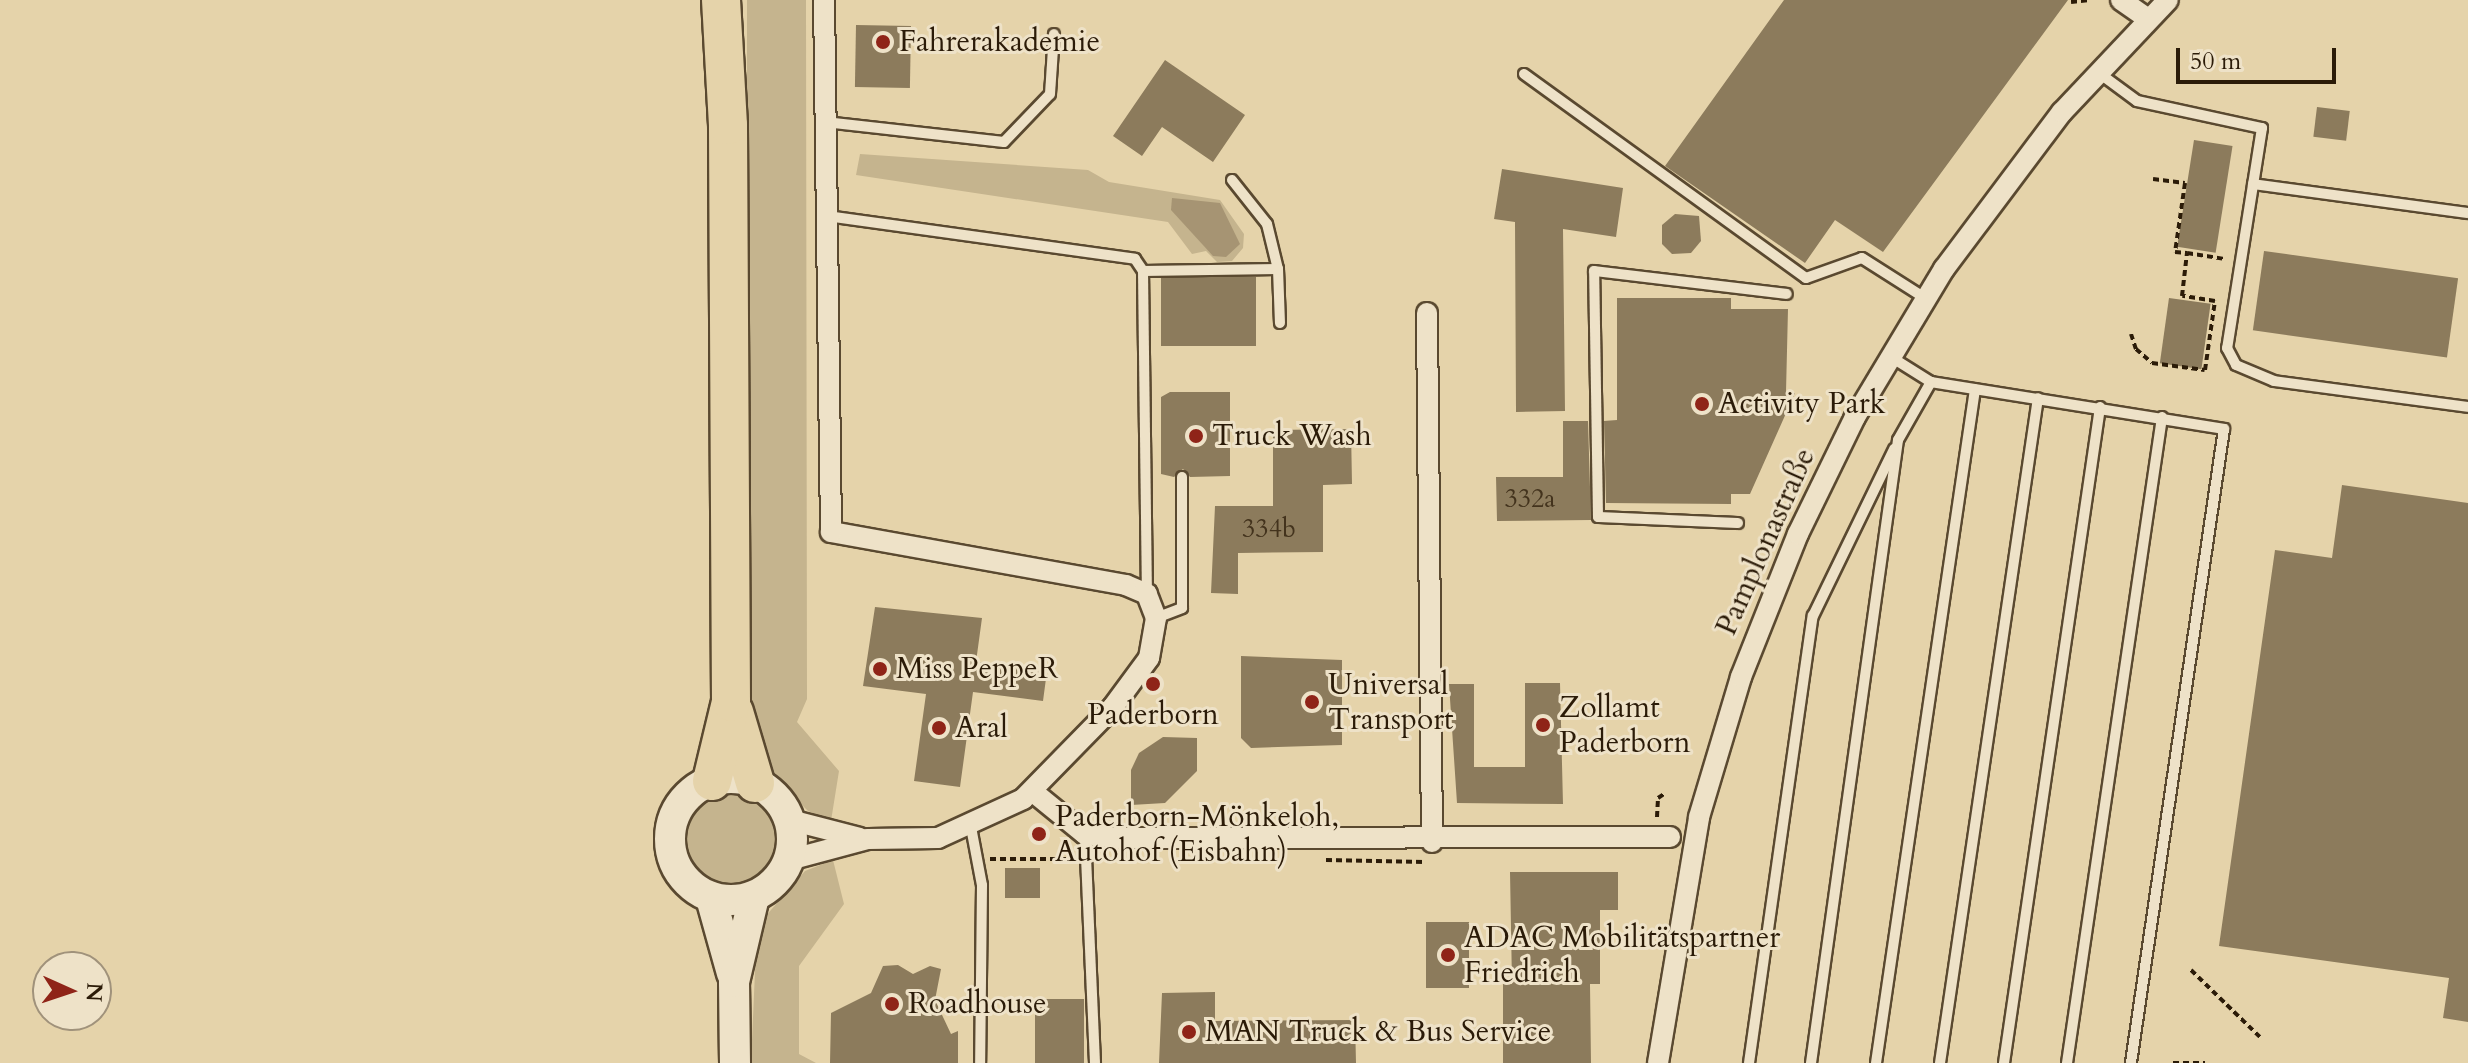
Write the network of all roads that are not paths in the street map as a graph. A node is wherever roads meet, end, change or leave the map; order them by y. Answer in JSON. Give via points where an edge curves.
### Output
{"nodes":[{"id":1,"x":721,"y":0,"type":"edge"},
{"id":2,"x":736,"y":0,"type":"edge"},
{"id":3,"x":824,"y":0,"type":"edge"},
{"id":4,"x":2121,"y":0,"type":"edge"},
{"id":5,"x":2168,"y":0,"type":"edge"},
{"id":6,"x":2148,"y":19,"type":"junction"},
{"id":7,"x":1054,"y":34,"type":"dead end"},
{"id":8,"x":2099,"y":73,"type":"junction"},
{"id":9,"x":1524,"y":74,"type":"dead end"},
{"id":10,"x":823,"y":122,"type":"junction"},
{"id":11,"x":728,"y":125,"type":"junction"},
{"id":12,"x":1232,"y":180,"type":"dead end"},
{"id":13,"x":2253,"y":184,"type":"junction"},
{"id":14,"x":2468,"y":213,"type":"edge"},
{"id":15,"x":827,"y":216,"type":"junction"},
{"id":16,"x":1278,"y":269,"type":"junction"},
{"id":17,"x":1143,"y":271,"type":"junction"},
{"id":18,"x":1787,"y":294,"type":"dead end"},
{"id":19,"x":1925,"y":298,"type":"junction"},
{"id":20,"x":1427,"y":313,"type":"dead end"},
{"id":21,"x":1280,"y":323,"type":"dead end"},
{"id":22,"x":1889,"y":356,"type":"junction"},
{"id":23,"x":1931,"y":382,"type":"junction"},
{"id":24,"x":1975,"y":389,"type":"junction"},
{"id":25,"x":2038,"y":398,"type":"junction"},
{"id":26,"x":2100,"y":407,"type":"junction"},
{"id":27,"x":2468,"y":407,"type":"edge"},
{"id":28,"x":2162,"y":417,"type":"junction"},
{"id":29,"x":1898,"y":440,"type":"junction"},
{"id":30,"x":1182,"y":477,"type":"dead end"},
{"id":31,"x":1738,"y":523,"type":"dead end"},
{"id":32,"x":1147,"y":594,"type":"junction"},
{"id":33,"x":1156,"y":618,"type":"junction"},
{"id":34,"x":731,"y":702,"type":"junction"},
{"id":35,"x":712,"y":781,"type":"junction"},
{"id":36,"x":755,"y":783,"type":"junction"},
{"id":37,"x":1032,"y":791,"type":"junction"},
{"id":38,"x":790,"y":820,"type":"junction"},
{"id":39,"x":971,"y":827,"type":"junction"},
{"id":40,"x":1085,"y":834,"type":"junction"},
{"id":41,"x":1670,"y":837,"type":"dead end"},
{"id":42,"x":868,"y":839,"type":"junction"},
{"id":43,"x":1432,"y":842,"type":"junction"},
{"id":44,"x":789,"y":860,"type":"junction"},
{"id":45,"x":754,"y":897,"type":"junction"},
{"id":46,"x":711,"y":898,"type":"junction"},
{"id":47,"x":734,"y":982,"type":"junction"},
{"id":48,"x":735,"y":1063,"type":"edge"},
{"id":49,"x":980,"y":1063,"type":"edge"},
{"id":50,"x":1095,"y":1063,"type":"edge"},
{"id":51,"x":1658,"y":1063,"type":"edge"},
{"id":52,"x":1749,"y":1063,"type":"edge"},
{"id":53,"x":1811,"y":1063,"type":"edge"},
{"id":54,"x":1876,"y":1063,"type":"edge"},
{"id":55,"x":1940,"y":1063,"type":"edge"},
{"id":56,"x":2004,"y":1063,"type":"edge"},
{"id":57,"x":2067,"y":1063,"type":"edge"},
{"id":58,"x":2131,"y":1063,"type":"edge"}],
"edges":[{"from":1,"to":11,"type":"highway"},
{"from":2,"to":11,"type":"highway"},
{"from":3,"to":10,"type":"street"},
{"from":4,"to":6,"type":"street"},
{"from":5,"to":6,"type":"street","name":"Pamplonastraße"},
{"from":6,"to":8,"type":"street","name":"Pamplonastraße"},
{"from":7,"to":10,"type":"lane","via":[[1050,94],[1004,142]]},
{"from":8,"to":13,"type":"lane","via":[[2137,101],[2262,128]]},
{"from":8,"to":19,"type":"street","name":"Pamplonastraße","via":[[1991,203]]},
{"from":9,"to":19,"type":"lane","via":[[1806,278],[1862,258]]},
{"from":10,"to":15,"type":"street"},
{"from":11,"to":34,"type":"highway"},
{"from":12,"to":16,"type":"lane","via":[[1267,224]]},
{"from":13,"to":14,"type":"lane"},
{"from":13,"to":27,"type":"lane","via":[[2227,348],[2252,375]]},
{"from":15,"to":17,"type":"lane","via":[[1135,259]]},
{"from":15,"to":32,"type":"street","via":[[831,532]]},
{"from":16,"to":17,"type":"lane"},
{"from":16,"to":21,"type":"lane"},
{"from":17,"to":32,"type":"lane"},
{"from":18,"to":31,"type":"lane","via":[[1594,271],[1598,517]]},
{"from":19,"to":22,"type":"street","name":"Pamplonastraße"},
{"from":20,"to":43,"type":"street"},
{"from":22,"to":23,"type":"lane"},
{"from":22,"to":51,"type":"street","name":"Pamplonastraße","via":[[1798,534],[1741,677],[1692,844]]},
{"from":23,"to":24,"type":"lane"},
{"from":23,"to":29,"type":"lane"},
{"from":24,"to":25,"type":"lane"},
{"from":24,"to":54,"type":"lane"},
{"from":25,"to":26,"type":"lane"},
{"from":25,"to":55,"type":"lane"},
{"from":26,"to":28,"type":"lane"},
{"from":26,"to":56,"type":"lane"},
{"from":28,"to":57,"type":"lane"},
{"from":28,"to":58,"type":"lane","via":[[2224,429]]},
{"from":29,"to":52,"type":"lane","via":[[1813,616]]},
{"from":29,"to":53,"type":"lane"},
{"from":30,"to":33,"type":"lane","via":[[1182,608]]},
{"from":32,"to":33,"type":"street"},
{"from":33,"to":37,"type":"street","via":[[1149,658],[1113,707]]},
{"from":34,"to":35,"type":"highway"},
{"from":34,"to":36,"type":"highway"},
{"from":35,"to":36,"type":"main road"},
{"from":35,"to":46,"type":"main road","via":[[681,803],[670,839],[681,875]]},
{"from":36,"to":38,"type":"main road","via":[[777,798]]},
{"from":37,"to":39,"type":"street"},
{"from":37,"to":40,"type":"street"},
{"from":38,"to":42,"type":"street"},
{"from":38,"to":44,"type":"main road"},
{"from":39,"to":42,"type":"street","via":[[938,838]]},
{"from":39,"to":49,"type":"lane","via":[[982,885]]},
{"from":40,"to":43,"type":"street"},
{"from":40,"to":50,"type":"lane"},
{"from":41,"to":43,"type":"street"},
{"from":42,"to":44,"type":"street"},
{"from":44,"to":45,"type":"main road","via":[[781,875]]},
{"from":45,"to":46,"type":"main road"},
{"from":45,"to":47,"type":"main road"},
{"from":46,"to":47,"type":"main road"},
{"from":47,"to":48,"type":"main road"}]}
